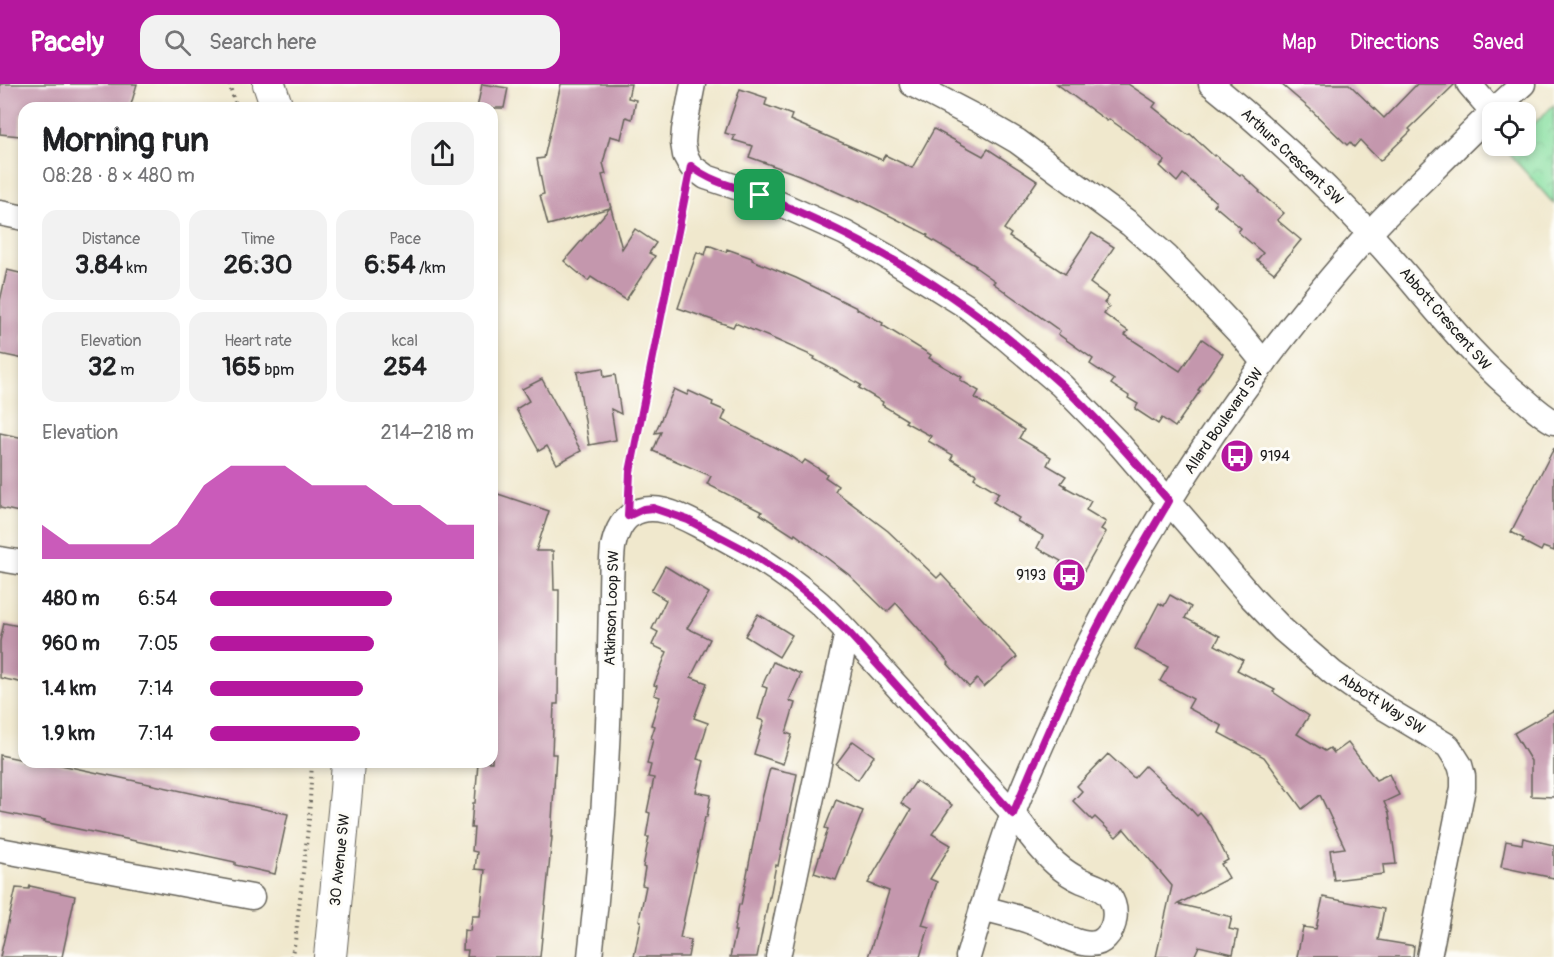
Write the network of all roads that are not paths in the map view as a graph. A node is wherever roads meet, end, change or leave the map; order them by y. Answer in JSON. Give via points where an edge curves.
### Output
{"nodes":[{"id":1,"x":269,"y":84,"type":"edge"},
{"id":2,"x":693,"y":84,"type":"edge"},
{"id":3,"x":912,"y":84,"type":"edge"},
{"id":4,"x":1210,"y":84,"type":"edge"},
{"id":5,"x":1469,"y":84,"type":"edge"},
{"id":6,"x":1523,"y":84,"type":"edge"},
{"id":7,"x":275,"y":102,"type":"edge"},
{"id":8,"x":1484,"y":102,"type":"edge"},
{"id":9,"x":1502,"y":102,"type":"edge"},
{"id":10,"x":1482,"y":121,"type":"edge"},
{"id":11,"x":0,"y":213,"type":"edge"},
{"id":12,"x":18,"y":217,"type":"edge"},
{"id":13,"x":1370,"y":233,"type":"junction"},
{"id":14,"x":1264,"y":363,"type":"junction"},
{"id":15,"x":1554,"y":422,"type":"edge"},
{"id":16,"x":1169,"y":501,"type":"junction"},
{"id":17,"x":0,"y":559,"type":"edge"},
{"id":18,"x":18,"y":562,"type":"edge"},
{"id":19,"x":848,"y":632,"type":"junction"},
{"id":20,"x":348,"y":768,"type":"edge"},
{"id":21,"x":1013,"y":814,"type":"junction"},
{"id":22,"x":0,"y":850,"type":"edge"},
{"id":23,"x":252,"y":897,"type":"dead end"},
{"id":24,"x":982,"y":908,"type":"junction"},
{"id":25,"x":330,"y":957,"type":"edge"},
{"id":26,"x":590,"y":957,"type":"edge"},
{"id":27,"x":778,"y":957,"type":"edge"},
{"id":28,"x":968,"y":957,"type":"edge"},
{"id":29,"x":1429,"y":957,"type":"edge"}],
"edges":[{"from":1,"to":7,"type":"main road"},
{"from":2,"to":16,"type":"street","via":[[683,143],[691,166],[706,177],[760,195],[845,233],[966,306],[1061,385]]},
{"from":3,"to":14,"type":"street","via":[[1017,141],[1130,224],[1212,304]]},
{"from":4,"to":13,"type":"street","name":"Arthurs Crescent SW","via":[[1291,152]]},
{"from":5,"to":8,"type":"street"},
{"from":6,"to":9,"type":"street","name":"Allard Boulevard SW"},
{"from":10,"to":13,"type":"street","name":"Allard Boulevard SW"},
{"from":11,"to":12,"type":"street"},
{"from":13,"to":14,"type":"street","name":"Allard Boulevard SW"},
{"from":13,"to":15,"type":"street","name":"Abbott Crescent SW","via":[[1474,355]]},
{"from":14,"to":16,"type":"street","name":"Allard Boulevard SW"},
{"from":16,"to":21,"type":"street","name":"Allard Boulevard SW","via":[[1085,650]]},
{"from":16,"to":29,"type":"street","name":"Abbott Way SW","via":[[1283,630],[1350,685],[1448,746],[1460,765],[1463,788]]},
{"from":17,"to":18,"type":"street"},
{"from":19,"to":21,"type":"street"},
{"from":19,"to":26,"type":"street","name":"Atkinson Loop SW","via":[[782,574],[711,531],[653,508],[628,516],[613,550],[606,762]]},
{"from":19,"to":27,"type":"street"},
{"from":20,"to":25,"type":"main road","name":"30 Avenue SW"},
{"from":21,"to":24,"type":"street","name":"Allard Boulevard SW"},
{"from":21,"to":24,"type":"street","via":[[1058,867],[1107,893],[1114,904],[1112,928],[1105,940],[1082,943],[1043,926]]},
{"from":22,"to":23,"type":"street"},
{"from":24,"to":28,"type":"street","name":"Allard Boulevard SW"}]}
